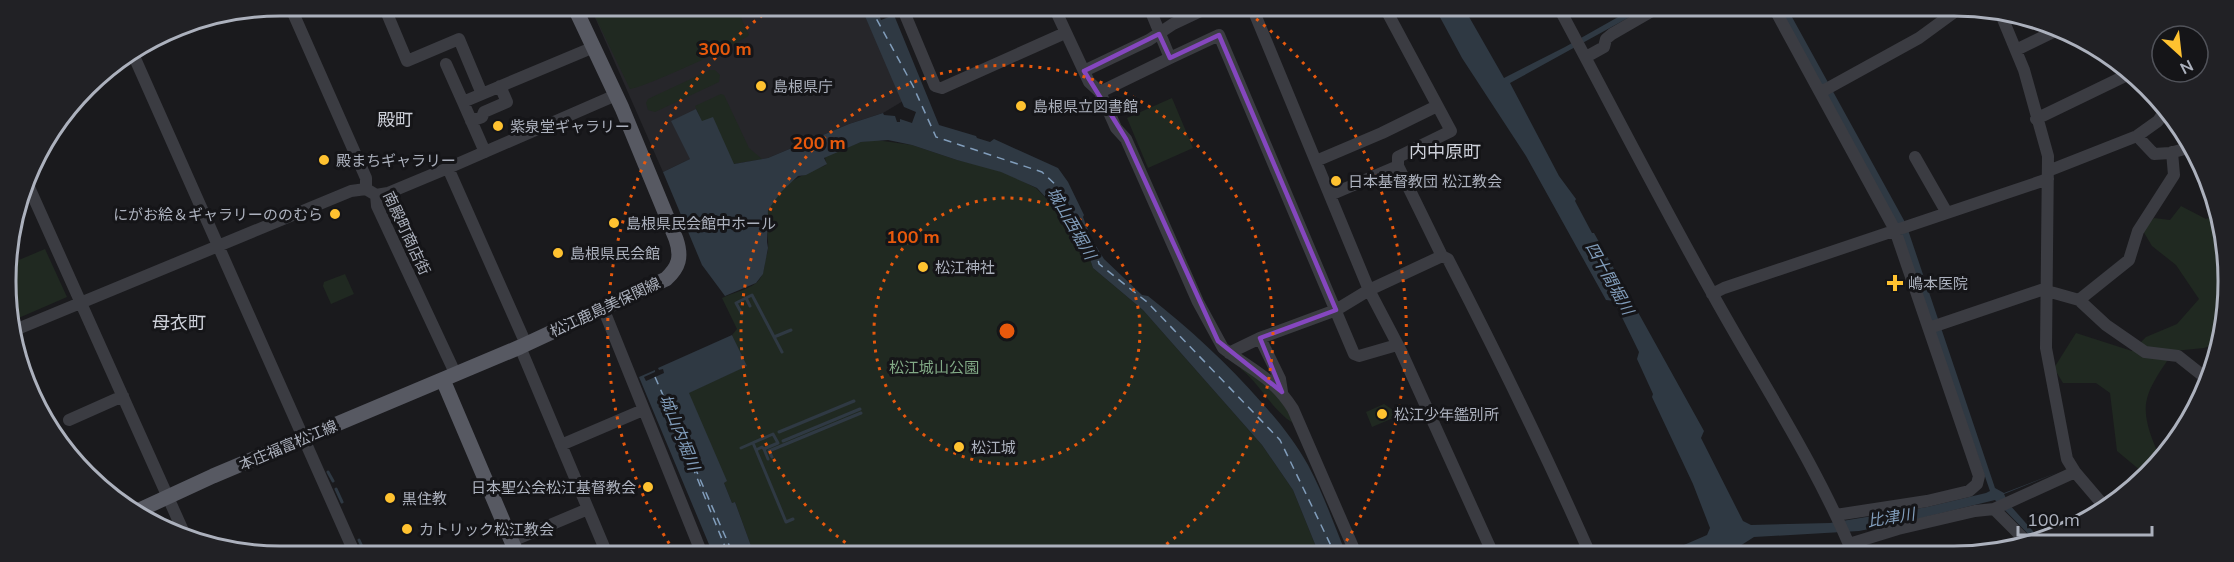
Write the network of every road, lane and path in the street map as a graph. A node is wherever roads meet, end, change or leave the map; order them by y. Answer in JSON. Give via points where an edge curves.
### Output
{"nodes":[{"id":1,"x":294,"y":16,"type":"edge"},
{"id":2,"x":388,"y":16,"type":"edge"},
{"id":3,"x":579,"y":16,"type":"edge"},
{"id":4,"x":906,"y":16,"type":"edge"},
{"id":5,"x":1058,"y":16,"type":"edge"},
{"id":6,"x":1152,"y":16,"type":"edge"},
{"id":7,"x":1190,"y":16,"type":"edge"},
{"id":8,"x":1256,"y":16,"type":"edge"},
{"id":9,"x":1389,"y":16,"type":"edge"},
{"id":10,"x":1563,"y":16,"type":"edge"},
{"id":11,"x":1643,"y":16,"type":"edge"},
{"id":12,"x":1779,"y":16,"type":"edge"},
{"id":13,"x":1949,"y":16,"type":"edge"},
{"id":14,"x":2004,"y":22,"type":"edge"},
{"id":15,"x":1065,"y":33,"type":"junction"},
{"id":16,"x":1159,"y":34,"type":"junction"},
{"id":17,"x":2048,"y":35,"type":"edge"},
{"id":18,"x":594,"y":47,"type":"junction"},
{"id":19,"x":1580,"y":48,"type":"junction"},
{"id":20,"x":2016,"y":50,"type":"junction"},
{"id":21,"x":1170,"y":58,"type":"junction"},
{"id":22,"x":136,"y":60,"type":"edge"},
{"id":23,"x":447,"y":64,"type":"dead end"},
{"id":24,"x":1084,"y":71,"type":"junction"},
{"id":25,"x":2122,"y":78,"type":"edge"},
{"id":26,"x":500,"y":86,"type":"junction"},
{"id":27,"x":1825,"y":90,"type":"junction"},
{"id":28,"x":1100,"y":92,"type":"junction"},
{"id":29,"x":482,"y":94,"type":"junction"},
{"id":30,"x":615,"y":95,"type":"junction"},
{"id":31,"x":463,"y":102,"type":"junction"},
{"id":32,"x":1437,"y":105,"type":"junction"},
{"id":33,"x":2161,"y":117,"type":"edge"},
{"id":34,"x":2036,"y":119,"type":"junction"},
{"id":35,"x":471,"y":121,"type":"junction"},
{"id":36,"x":2137,"y":136,"type":"junction"},
{"id":37,"x":2182,"y":149,"type":"edge"},
{"id":38,"x":485,"y":152,"type":"junction"},
{"id":39,"x":2172,"y":152,"type":"junction"},
{"id":40,"x":1915,"y":157,"type":"dead end"},
{"id":41,"x":1316,"y":161,"type":"junction"},
{"id":42,"x":1398,"y":166,"type":"junction"},
{"id":43,"x":448,"y":168,"type":"junction"},
{"id":44,"x":2048,"y":175,"type":"junction"},
{"id":45,"x":371,"y":192,"type":"junction"},
{"id":46,"x":32,"y":194,"type":"edge"},
{"id":47,"x":1330,"y":195,"type":"junction"},
{"id":48,"x":1947,"y":213,"type":"junction"},
{"id":49,"x":1900,"y":229,"type":"junction"},
{"id":50,"x":219,"y":245,"type":"junction"},
{"id":51,"x":1442,"y":256,"type":"junction"},
{"id":52,"x":1369,"y":290,"type":"junction"},
{"id":53,"x":2047,"y":290,"type":"junction"},
{"id":54,"x":1712,"y":294,"type":"junction"},
{"id":55,"x":2079,"y":300,"type":"junction"},
{"id":56,"x":81,"y":301,"type":"junction"},
{"id":57,"x":603,"y":308,"type":"junction"},
{"id":58,"x":1336,"y":310,"type":"junction"},
{"id":59,"x":21,"y":327,"type":"edge"},
{"id":60,"x":1934,"y":327,"type":"junction"},
{"id":61,"x":1260,"y":338,"type":"junction"},
{"id":62,"x":523,"y":345,"type":"junction"},
{"id":63,"x":1397,"y":345,"type":"junction"},
{"id":64,"x":1229,"y":353,"type":"junction"},
{"id":65,"x":2200,"y":374,"type":"edge"},
{"id":66,"x":449,"y":377,"type":"junction"},
{"id":67,"x":1282,"y":392,"type":"junction"},
{"id":68,"x":123,"y":396,"type":"junction"},
{"id":69,"x":643,"y":410,"type":"junction"},
{"id":70,"x":69,"y":420,"type":"dead end"},
{"id":71,"x":304,"y":438,"type":"junction"},
{"id":72,"x":561,"y":445,"type":"junction"},
{"id":73,"x":2075,"y":472,"type":"junction"},
{"id":74,"x":168,"y":495,"type":"junction"},
{"id":75,"x":2100,"y":501,"type":"edge"},
{"id":76,"x":144,"y":507,"type":"edge"},
{"id":77,"x":1996,"y":507,"type":"junction"},
{"id":78,"x":588,"y":509,"type":"junction"},
{"id":79,"x":1838,"y":518,"type":"junction"},
{"id":80,"x":181,"y":525,"type":"edge"},
{"id":81,"x":2022,"y":536,"type":"edge"},
{"id":82,"x":1849,"y":544,"type":"edge"},
{"id":83,"x":351,"y":546,"type":"edge"},
{"id":84,"x":515,"y":546,"type":"edge"},
{"id":85,"x":517,"y":546,"type":"edge"},
{"id":86,"x":604,"y":546,"type":"edge"},
{"id":87,"x":699,"y":546,"type":"edge"},
{"id":88,"x":1353,"y":546,"type":"edge"},
{"id":89,"x":1489,"y":546,"type":"edge"},
{"id":90,"x":1586,"y":546,"type":"edge"}],
"edges":[{"from":1,"to":45,"type":"street","name":"南殿町商店街"},
{"from":2,"to":29,"type":"street","via":[[407,61],[459,39]]},
{"from":3,"to":18,"type":"main road","name":"松江鹿島美保関線"},
{"from":4,"to":15,"type":"street","via":[[935,86],[942,88]]},
{"from":5,"to":15,"type":"street"},
{"from":6,"to":16,"type":"street"},
{"from":7,"to":16,"type":"street"},
{"from":8,"to":41,"type":"street"},
{"from":9,"to":32,"type":"street"},
{"from":10,"to":19,"type":"street"},
{"from":11,"to":19,"type":"street","via":[[1612,34],[1604,47]]},
{"from":12,"to":27,"type":"street"},
{"from":13,"to":27,"type":"street","via":[[1919,38]]},
{"from":14,"to":20,"type":"street"},
{"from":15,"to":24,"type":"street"},
{"from":16,"to":21,"type":"street"},
{"from":16,"to":24,"type":"street"},
{"from":17,"to":20,"type":"street"},
{"from":18,"to":26,"type":"street"},
{"from":18,"to":30,"type":"main road","name":"松江鹿島美保関線"},
{"from":19,"to":54,"type":"street"},
{"from":20,"to":34,"type":"street"},
{"from":21,"to":28,"type":"street"},
{"from":21,"to":58,"type":"street","via":[[1219,35]]},
{"from":22,"to":50,"type":"street"},
{"from":23,"to":31,"type":"street"},
{"from":24,"to":28,"type":"street"},
{"from":25,"to":34,"type":"street"},
{"from":26,"to":29,"type":"street"},
{"from":26,"to":35,"type":"street","via":[[507,102]]},
{"from":27,"to":49,"type":"street"},
{"from":28,"to":64,"type":"street","via":[[1116,128],[1126,139],[1198,302],[1218,341]]},
{"from":29,"to":31,"type":"street"},
{"from":30,"to":38,"type":"street"},
{"from":30,"to":57,"type":"main road","name":"松江鹿島美保関線","via":[[680,256],[676,270],[666,279]]},
{"from":31,"to":35,"type":"street"},
{"from":32,"to":41,"type":"street"},
{"from":32,"to":42,"type":"street","via":[[1451,131],[1398,157]]},
{"from":33,"to":36,"type":"street"},
{"from":34,"to":44,"type":"street","via":[[2048,156]]},
{"from":35,"to":38,"type":"street"},
{"from":36,"to":39,"type":"street","via":[[2154,154]]},
{"from":36,"to":44,"type":"street"},
{"from":37,"to":39,"type":"street"},
{"from":38,"to":43,"type":"street"},
{"from":39,"to":55,"type":"street","via":[[2174,175],[2138,231],[2129,260]]},
{"from":40,"to":48,"type":"street"},
{"from":41,"to":47,"type":"street"},
{"from":42,"to":47,"type":"street"},
{"from":42,"to":51,"type":"street"},
{"from":43,"to":45,"type":"street","via":[[388,193]]},
{"from":43,"to":62,"type":"street"},
{"from":44,"to":48,"type":"street"},
{"from":44,"to":53,"type":"street"},
{"from":45,"to":50,"type":"street","via":[[351,191]]},
{"from":45,"to":66,"type":"street","name":"南殿町商店街"},
{"from":46,"to":56,"type":"street"},
{"from":47,"to":52,"type":"street"},
{"from":48,"to":49,"type":"street"},
{"from":49,"to":54,"type":"street"},
{"from":49,"to":60,"type":"street"},
{"from":50,"to":56,"type":"street"},
{"from":50,"to":71,"type":"street"},
{"from":51,"to":52,"type":"street"},
{"from":51,"to":90,"type":"street","via":[[1448,259],[1473,308]]},
{"from":52,"to":58,"type":"street"},
{"from":52,"to":63,"type":"street"},
{"from":53,"to":55,"type":"street"},
{"from":53,"to":60,"type":"street"},
{"from":53,"to":73,"type":"street","via":[[2046,348],[2067,459]]},
{"from":54,"to":79,"type":"street","via":[[1799,442]]},
{"from":55,"to":65,"type":"street","via":[[2145,352],[2178,356]]},
{"from":56,"to":59,"type":"street"},
{"from":56,"to":68,"type":"street"},
{"from":57,"to":62,"type":"main road","name":"松江鹿島美保関線"},
{"from":57,"to":69,"type":"street"},
{"from":58,"to":61,"type":"street"},
{"from":58,"to":63,"type":"street","via":[[1354,354]]},
{"from":60,"to":79,"type":"street","via":[[1977,470],[1977,484],[1969,491],[1946,497]]},
{"from":61,"to":64,"type":"street"},
{"from":61,"to":67,"type":"street","via":[[1280,379]]},
{"from":62,"to":66,"type":"main road","name":"松江鹿島美保関線"},
{"from":62,"to":72,"type":"street"},
{"from":63,"to":89,"type":"street"},
{"from":64,"to":67,"type":"street"},
{"from":66,"to":71,"type":"main road","name":"本庄福富松江線"},
{"from":66,"to":84,"type":"main road"},
{"from":67,"to":88,"type":"street"},
{"from":68,"to":70,"type":"street"},
{"from":68,"to":74,"type":"street"},
{"from":69,"to":72,"type":"street"},
{"from":69,"to":87,"type":"street"},
{"from":71,"to":74,"type":"main road","name":"本庄福富松江線"},
{"from":71,"to":83,"type":"street"},
{"from":72,"to":78,"type":"street"},
{"from":73,"to":75,"type":"street"},
{"from":73,"to":77,"type":"street"},
{"from":74,"to":76,"type":"main road","name":"本庄福富松江線"},
{"from":74,"to":80,"type":"street"},
{"from":77,"to":81,"type":"street"},
{"from":77,"to":82,"type":"street"},
{"from":78,"to":85,"type":"street"},
{"from":78,"to":86,"type":"street"},
{"from":79,"to":82,"type":"street"}]}
